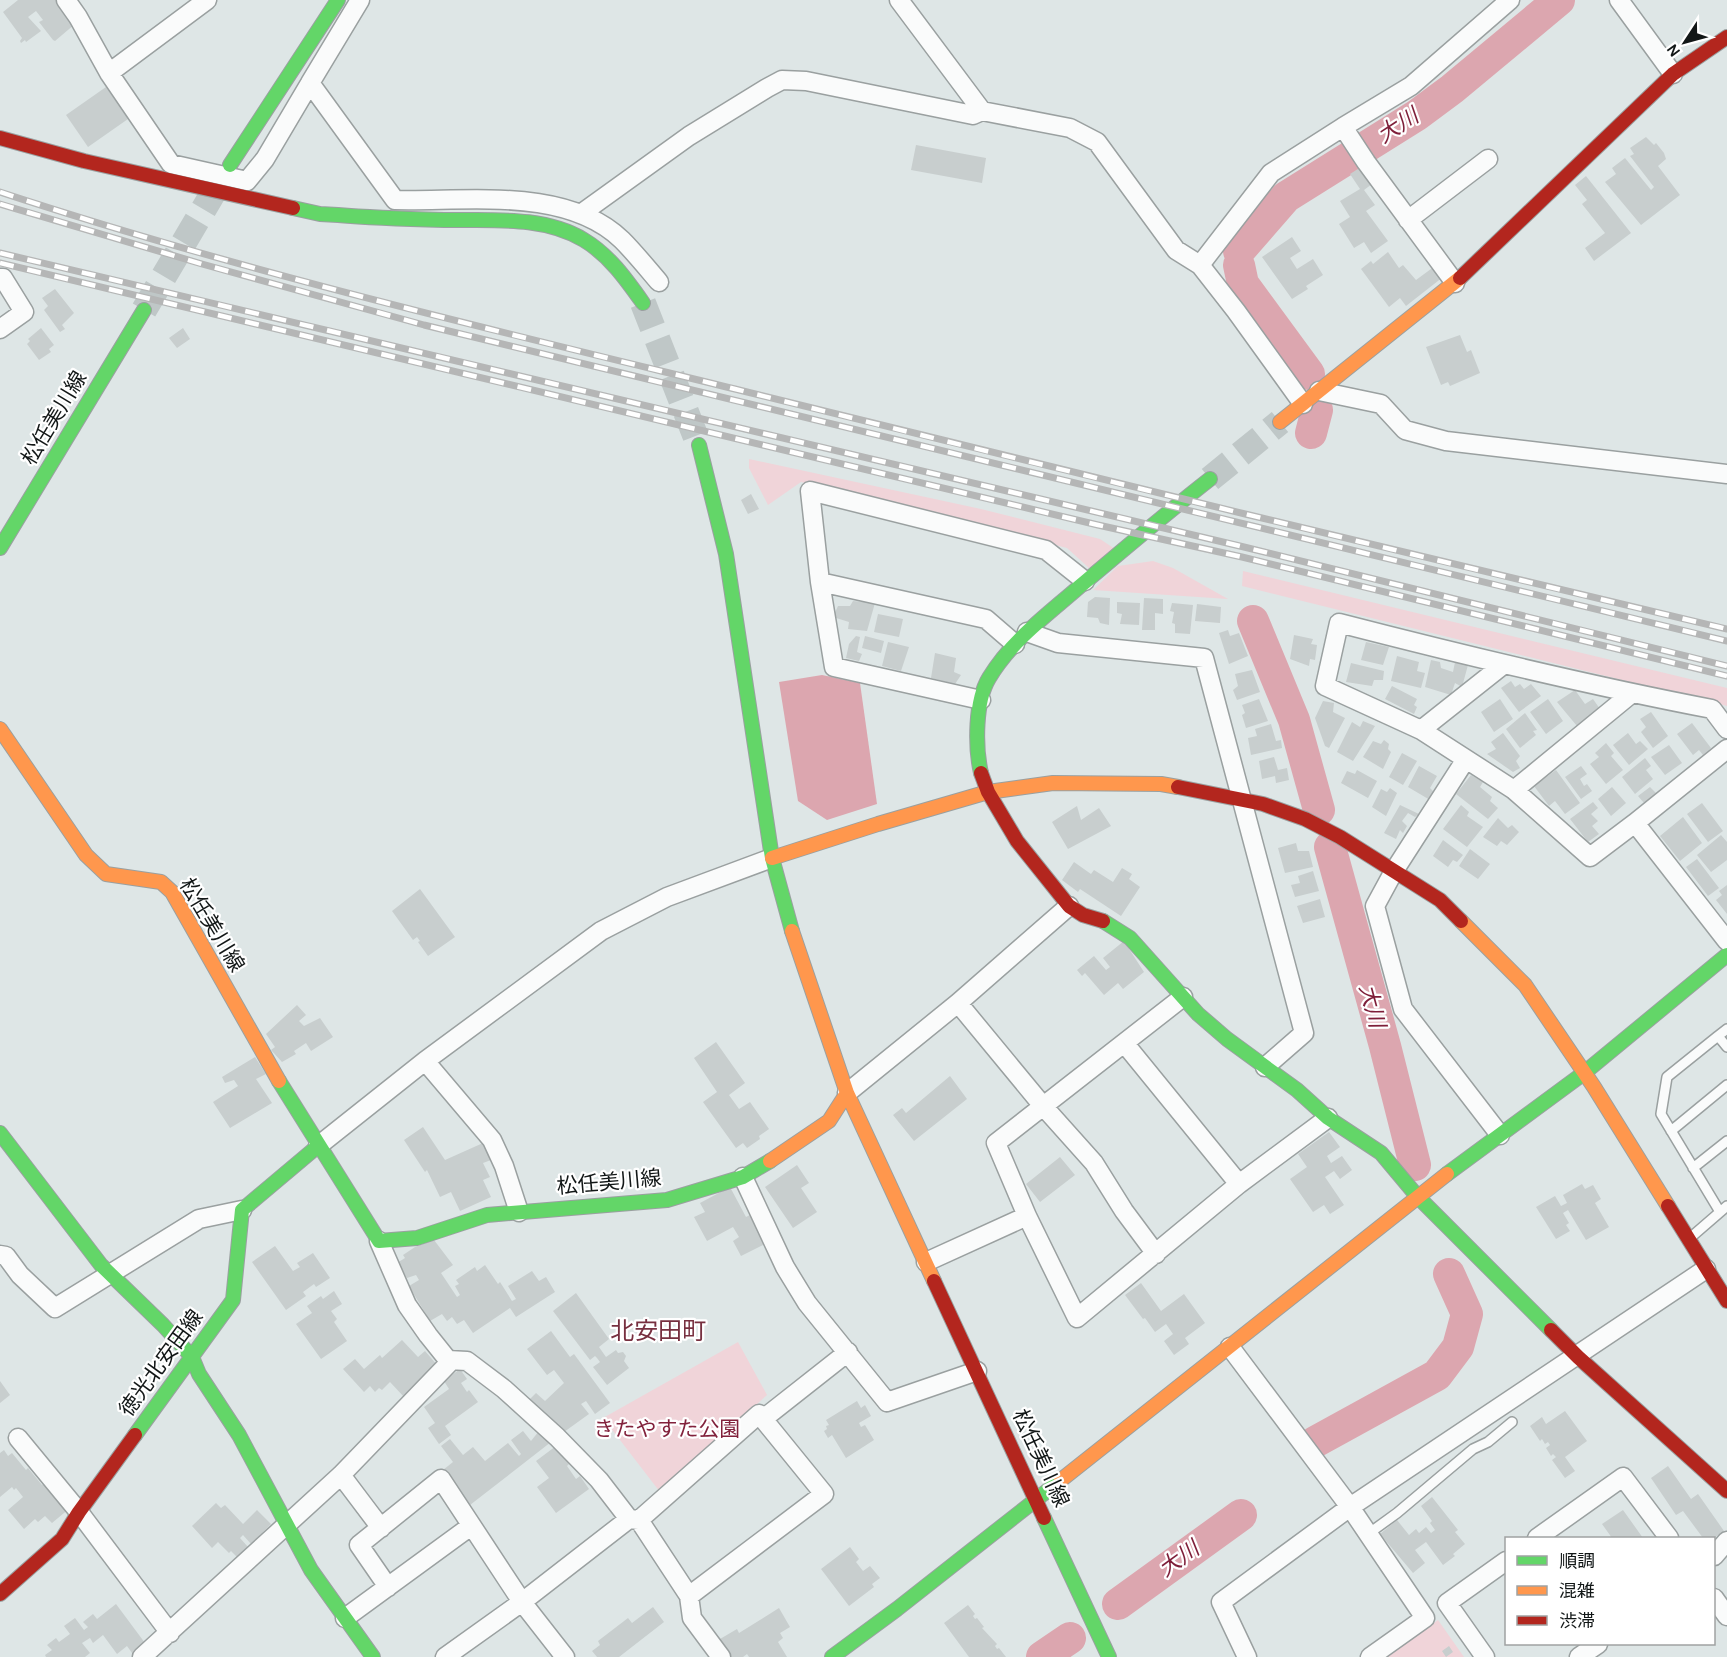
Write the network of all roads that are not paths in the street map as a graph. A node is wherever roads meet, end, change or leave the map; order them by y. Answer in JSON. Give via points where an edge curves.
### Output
{"nodes":[{"id":1,"x":66,"y":0,"type":"edge"},
{"id":2,"x":207,"y":0,"type":"edge"},
{"id":3,"x":338,"y":0,"type":"edge"},
{"id":4,"x":360,"y":0,"type":"edge"},
{"id":5,"x":899,"y":0,"type":"edge"},
{"id":6,"x":1510,"y":0,"type":"edge"},
{"id":7,"x":1619,"y":0,"type":"edge"},
{"id":8,"x":1727,"y":37,"type":"edge"},
{"id":9,"x":109,"y":72,"type":"junction"},
{"id":10,"x":1673,"y":74,"type":"junction"},
{"id":11,"x":310,"y":82,"type":"junction"},
{"id":12,"x":982,"y":111,"type":"junction"},
{"id":13,"x":1343,"y":127,"type":"junction"},
{"id":14,"x":0,"y":138,"type":"edge"},
{"id":15,"x":1488,"y":159,"type":"dead end"},
{"id":16,"x":230,"y":165,"type":"tunnel mouth"},
{"id":17,"x":582,"y":213,"type":"junction"},
{"id":18,"x":1408,"y":220,"type":"junction"},
{"id":19,"x":1200,"y":265,"type":"junction"},
{"id":20,"x":0,"y":278,"type":"edge"},
{"id":21,"x":659,"y":282,"type":"dead end"},
{"id":22,"x":1455,"y":283,"type":"junction"},
{"id":23,"x":643,"y":303,"type":"tunnel mouth"},
{"id":24,"x":144,"y":310,"type":"tunnel mouth"},
{"id":25,"x":0,"y":329,"type":"edge"},
{"id":26,"x":1319,"y":391,"type":"junction"},
{"id":27,"x":1303,"y":404,"type":"junction"},
{"id":28,"x":1280,"y":422,"type":"tunnel mouth"},
{"id":29,"x":699,"y":445,"type":"tunnel mouth"},
{"id":30,"x":1727,"y":474,"type":"edge"},
{"id":31,"x":1210,"y":478,"type":"tunnel mouth"},
{"id":32,"x":0,"y":548,"type":"edge"},
{"id":33,"x":820,"y":582,"type":"junction"},
{"id":34,"x":1085,"y":582,"type":"junction"},
{"id":35,"x":1021,"y":638,"type":"junction"},
{"id":36,"x":1503,"y":665,"type":"junction"},
{"id":37,"x":1631,"y":694,"type":"junction"},
{"id":38,"x":981,"y":700,"type":"junction"},
{"id":39,"x":0,"y":729,"type":"edge"},
{"id":40,"x":1727,"y":729,"type":"edge"},
{"id":41,"x":1421,"y":730,"type":"junction"},
{"id":42,"x":1727,"y":749,"type":"edge"},
{"id":43,"x":1466,"y":759,"type":"junction"},
{"id":44,"x":1514,"y":790,"type":"junction"},
{"id":45,"x":988,"y":792,"type":"junction"},
{"id":46,"x":1240,"y":799,"type":"junction"},
{"id":47,"x":1635,"y":823,"type":"junction"},
{"id":48,"x":772,"y":858,"type":"junction"},
{"id":49,"x":1394,"y":871,"type":"junction"},
{"id":50,"x":1069,"y":906,"type":"junction"},
{"id":51,"x":1727,"y":941,"type":"edge"},
{"id":52,"x":1722,"y":963,"type":"edge"},
{"id":53,"x":1183,"y":998,"type":"junction"},
{"id":54,"x":958,"y":1003,"type":"junction"},
{"id":55,"x":1727,"y":1029,"type":"edge"},
{"id":56,"x":1718,"y":1036,"type":"junction"},
{"id":57,"x":1125,"y":1044,"type":"junction"},
{"id":58,"x":1727,"y":1047,"type":"edge"},
{"id":59,"x":425,"y":1061,"type":"junction"},
{"id":60,"x":1265,"y":1067,"type":"junction"},
{"id":61,"x":1584,"y":1073,"type":"junction"},
{"id":62,"x":1727,"y":1085,"type":"edge"},
{"id":63,"x":847,"y":1093,"type":"junction"},
{"id":64,"x":1043,"y":1106,"type":"junction"},
{"id":65,"x":1328,"y":1118,"type":"junction"},
{"id":66,"x":1671,"y":1131,"type":"junction"},
{"id":67,"x":0,"y":1132,"type":"edge"},
{"id":68,"x":1500,"y":1135,"type":"junction"},
{"id":69,"x":1727,"y":1141,"type":"edge"},
{"id":70,"x":318,"y":1146,"type":"junction"},
{"id":71,"x":1693,"y":1168,"type":"junction"},
{"id":72,"x":743,"y":1177,"type":"junction"},
{"id":73,"x":1239,"y":1184,"type":"junction"},
{"id":74,"x":1417,"y":1196,"type":"junction"},
{"id":75,"x":1724,"y":1209,"type":"edge"},
{"id":76,"x":242,"y":1210,"type":"junction"},
{"id":77,"x":519,"y":1212,"type":"junction"},
{"id":78,"x":1027,"y":1216,"type":"junction"},
{"id":79,"x":1688,"y":1240,"type":"junction"},
{"id":80,"x":379,"y":1241,"type":"junction"},
{"id":81,"x":1156,"y":1254,"type":"junction"},
{"id":82,"x":0,"y":1255,"type":"edge"},
{"id":83,"x":927,"y":1262,"type":"junction"},
{"id":84,"x":1706,"y":1269,"type":"junction"},
{"id":85,"x":110,"y":1274,"type":"junction"},
{"id":86,"x":1727,"y":1302,"type":"edge"},
{"id":87,"x":1230,"y":1347,"type":"junction"},
{"id":88,"x":848,"y":1352,"type":"junction"},
{"id":89,"x":192,"y":1357,"type":"junction"},
{"id":90,"x":1578,"y":1357,"type":"junction"},
{"id":91,"x":452,"y":1360,"type":"junction"},
{"id":92,"x":977,"y":1371,"type":"junction"},
{"id":93,"x":763,"y":1419,"type":"junction"},
{"id":94,"x":1512,"y":1422,"type":"dead end"},
{"id":95,"x":1459,"y":1436,"type":"junction"},
{"id":96,"x":18,"y":1438,"type":"dead end"},
{"id":97,"x":1470,"y":1452,"type":"junction"},
{"id":98,"x":342,"y":1475,"type":"junction"},
{"id":99,"x":1727,"y":1491,"type":"edge"},
{"id":100,"x":1037,"y":1498,"type":"junction"},
{"id":101,"x":1350,"y":1507,"type":"junction"},
{"id":102,"x":79,"y":1512,"type":"junction"},
{"id":103,"x":634,"y":1520,"type":"junction"},
{"id":104,"x":287,"y":1526,"type":"junction"},
{"id":105,"x":471,"y":1526,"type":"junction"},
{"id":106,"x":381,"y":1528,"type":"junction"},
{"id":107,"x":1368,"y":1534,"type":"junction"},
{"id":108,"x":1541,"y":1537,"type":"edge"},
{"id":109,"x":1668,"y":1537,"type":"edge"},
{"id":110,"x":1727,"y":1540,"type":"edge"},
{"id":111,"x":1715,"y":1554,"type":"edge"},
{"id":112,"x":1505,"y":1562,"type":"edge"},
{"id":113,"x":388,"y":1587,"type":"junction"},
{"id":114,"x":0,"y":1594,"type":"edge"},
{"id":115,"x":689,"y":1596,"type":"junction"},
{"id":116,"x":1715,"y":1601,"type":"edge"},
{"id":117,"x":522,"y":1602,"type":"junction"},
{"id":118,"x":1727,"y":1616,"type":"edge"},
{"id":119,"x":345,"y":1618,"type":"junction"},
{"id":120,"x":170,"y":1633,"type":"junction"},
{"id":121,"x":1597,"y":1645,"type":"edge"},
{"id":122,"x":142,"y":1657,"type":"edge"},
{"id":123,"x":373,"y":1657,"type":"edge"},
{"id":124,"x":445,"y":1657,"type":"edge"},
{"id":125,"x":565,"y":1657,"type":"edge"},
{"id":126,"x":721,"y":1657,"type":"edge"},
{"id":127,"x":832,"y":1657,"type":"edge"},
{"id":128,"x":1109,"y":1657,"type":"edge"},
{"id":129,"x":1247,"y":1657,"type":"edge"},
{"id":130,"x":1370,"y":1657,"type":"edge"},
{"id":131,"x":1485,"y":1657,"type":"edge"},
{"id":132,"x":1579,"y":1657,"type":"edge"}],
"edges":[{"from":1,"to":9,"type":"street"},
{"from":2,"to":9,"type":"street"},
{"from":3,"to":16,"type":"street"},
{"from":4,"to":11,"type":"street"},
{"from":5,"to":12,"type":"street"},
{"from":6,"to":13,"type":"street","via":[[1411,86]]},
{"from":7,"to":10,"type":"street"},
{"from":8,"to":10,"type":"street"},
{"from":9,"to":11,"type":"street","via":[[171,164],[247,181],[265,159]]},
{"from":10,"to":22,"type":"street"},
{"from":11,"to":17,"type":"street","via":[[395,200],[507,199]]},
{"from":12,"to":17,"type":"street","via":[[973,115],[806,81],[782,80],[689,136]]},
{"from":12,"to":19,"type":"street","via":[[1070,128],[1098,142],[1176,250]]},
{"from":13,"to":18,"type":"street"},
{"from":13,"to":19,"type":"street","via":[[1271,173]]},
{"from":14,"to":23,"type":"street","via":[[84,162],[320,214],[532,222],[572,234],[605,255]]},
{"from":15,"to":18,"type":"street"},
{"from":17,"to":21,"type":"street","via":[[621,238]]},
{"from":18,"to":22,"type":"street"},
{"from":19,"to":27,"type":"street"},
{"from":20,"to":25,"type":"street","via":[[24,312]]},
{"from":22,"to":26,"type":"street"},
{"from":24,"to":32,"type":"street","name":"松任美川線"},
{"from":26,"to":27,"type":"street"},
{"from":26,"to":30,"type":"street","via":[[1381,404],[1405,430],[1446,441]]},
{"from":27,"to":28,"type":"street"},
{"from":29,"to":48,"type":"street","via":[[726,554]]},
{"from":31,"to":34,"type":"street"},
{"from":33,"to":34,"type":"street","via":[[810,491],[1046,550]]},
{"from":33,"to":35,"type":"street","via":[[986,619]]},
{"from":33,"to":38,"type":"street","via":[[834,667]]},
{"from":34,"to":35,"type":"street"},
{"from":35,"to":38,"type":"street","via":[[988,679]]},
{"from":35,"to":46,"type":"street","via":[[1204,658]]},
{"from":36,"to":37,"type":"street"},
{"from":36,"to":41,"type":"street"},
{"from":36,"to":41,"type":"street","via":[[1339,623],[1325,686]]},
{"from":37,"to":40,"type":"street","via":[[1712,709]]},
{"from":37,"to":44,"type":"street"},
{"from":38,"to":45,"type":"street","via":[[977,745],[980,771]]},
{"from":39,"to":70,"type":"street","name":"松任美川線","via":[[86,855],[106,874],[161,882],[172,892]]},
{"from":41,"to":43,"type":"street"},
{"from":42,"to":47,"type":"street"},
{"from":43,"to":44,"type":"street"},
{"from":43,"to":49,"type":"street"},
{"from":44,"to":47,"type":"street","via":[[1590,858]]},
{"from":45,"to":46,"type":"street","via":[[1053,783],[1161,784]]},
{"from":45,"to":48,"type":"street"},
{"from":45,"to":50,"type":"street","via":[[1017,842]]},
{"from":46,"to":49,"type":"street","via":[[1305,819]]},
{"from":46,"to":60,"type":"street","via":[[1304,1033]]},
{"from":47,"to":51,"type":"street"},
{"from":48,"to":59,"type":"street","via":[[667,897],[601,931]]},
{"from":48,"to":63,"type":"street","via":[[789,922]]},
{"from":49,"to":61,"type":"street","via":[[1440,900],[1525,985]]},
{"from":49,"to":68,"type":"street","via":[[1375,906],[1403,1009]]},
{"from":50,"to":53,"type":"street","via":[[1107,922],[1130,938]]},
{"from":50,"to":54,"type":"street"},
{"from":52,"to":61,"type":"street"},
{"from":53,"to":57,"type":"street"},
{"from":53,"to":60,"type":"street","via":[[1227,1040]]},
{"from":54,"to":63,"type":"street"},
{"from":54,"to":64,"type":"street"},
{"from":55,"to":56,"type":"lane"},
{"from":56,"to":58,"type":"lane"},
{"from":56,"to":66,"type":"lane","via":[[1667,1077],[1661,1114]]},
{"from":57,"to":64,"type":"street"},
{"from":57,"to":73,"type":"street"},
{"from":59,"to":70,"type":"street"},
{"from":59,"to":77,"type":"street","via":[[492,1140]]},
{"from":60,"to":65,"type":"street"},
{"from":61,"to":68,"type":"street"},
{"from":61,"to":79,"type":"street"},
{"from":62,"to":66,"type":"lane"},
{"from":63,"to":72,"type":"street","name":"松任美川線","via":[[829,1121]]},
{"from":63,"to":83,"type":"street","name":"松任美川線"},
{"from":64,"to":78,"type":"street","via":[[996,1143]]},
{"from":64,"to":81,"type":"street","via":[[1094,1163]]},
{"from":65,"to":73,"type":"street"},
{"from":65,"to":74,"type":"street","via":[[1381,1153]]},
{"from":66,"to":71,"type":"lane"},
{"from":67,"to":85,"type":"street"},
{"from":68,"to":74,"type":"street"},
{"from":69,"to":71,"type":"lane"},
{"from":70,"to":76,"type":"street"},
{"from":70,"to":80,"type":"street","name":"松任美川線"},
{"from":71,"to":75,"type":"lane"},
{"from":72,"to":77,"type":"street","name":"松任美川線","via":[[667,1200]]},
{"from":72,"to":88,"type":"street","via":[[785,1267],[807,1303]]},
{"from":73,"to":81,"type":"street"},
{"from":74,"to":87,"type":"street"},
{"from":74,"to":90,"type":"street"},
{"from":75,"to":79,"type":"lane"},
{"from":76,"to":85,"type":"street","via":[[199,1219]]},
{"from":76,"to":89,"type":"street","name":"徳光北安田線","via":[[233,1300]]},
{"from":77,"to":80,"type":"street","name":"松任美川線","via":[[487,1215],[417,1238]]},
{"from":78,"to":81,"type":"street","via":[[1077,1318]]},
{"from":78,"to":83,"type":"street"},
{"from":79,"to":84,"type":"street"},
{"from":80,"to":91,"type":"street","via":[[407,1305],[448,1360]]},
{"from":82,"to":85,"type":"street","via":[[6,1256],[20,1275],[56,1308]]},
{"from":83,"to":92,"type":"street","name":"松任美川線"},
{"from":84,"to":86,"type":"street"},
{"from":84,"to":90,"type":"street"},
{"from":85,"to":89,"type":"street"},
{"from":87,"to":100,"type":"street"},
{"from":87,"to":101,"type":"street"},
{"from":88,"to":92,"type":"street","via":[[887,1402]]},
{"from":88,"to":93,"type":"street"},
{"from":89,"to":102,"type":"street","name":"徳光北安田線"},
{"from":89,"to":104,"type":"street"},
{"from":90,"to":95,"type":"street"},
{"from":90,"to":99,"type":"street"},
{"from":91,"to":98,"type":"street"},
{"from":91,"to":103,"type":"street","via":[[467,1361],[504,1389],[557,1437]]},
{"from":92,"to":100,"type":"street","name":"松任美川線"},
{"from":93,"to":103,"type":"street","via":[[759,1414]]},
{"from":93,"to":115,"type":"street","via":[[824,1494]]},
{"from":94,"to":97,"type":"lane"},
{"from":95,"to":97,"type":"lane"},
{"from":95,"to":101,"type":"street"},
{"from":96,"to":102,"type":"street"},
{"from":97,"to":107,"type":"lane"},
{"from":98,"to":104,"type":"street"},
{"from":98,"to":106,"type":"street"},
{"from":100,"to":127,"type":"street"},
{"from":100,"to":128,"type":"street","name":"松任美川線"},
{"from":101,"to":107,"type":"street"},
{"from":101,"to":129,"type":"street","via":[[1221,1602]]},
{"from":102,"to":114,"type":"street","name":"徳光北安田線","via":[[62,1539]]},
{"from":102,"to":120,"type":"street"},
{"from":103,"to":115,"type":"street"},
{"from":103,"to":117,"type":"street"},
{"from":104,"to":119,"type":"street","via":[[311,1570]]},
{"from":104,"to":120,"type":"street"},
{"from":105,"to":106,"type":"street","via":[[441,1479]]},
{"from":105,"to":113,"type":"street"},
{"from":105,"to":117,"type":"street"},
{"from":106,"to":113,"type":"street","via":[[359,1545]]},
{"from":107,"to":130,"type":"street","via":[[1425,1618]]},
{"from":108,"to":109,"type":"street","via":[[1623,1477]]},
{"from":110,"to":111,"type":"street"},
{"from":112,"to":131,"type":"street","via":[[1448,1604]]},
{"from":113,"to":119,"type":"street"},
{"from":115,"to":126,"type":"street","via":[[692,1618]]},
{"from":116,"to":118,"type":"street"},
{"from":117,"to":124,"type":"street"},
{"from":117,"to":125,"type":"street"},
{"from":119,"to":123,"type":"street"},
{"from":120,"to":122,"type":"street"},
{"from":121,"to":132,"type":"street"}]}
